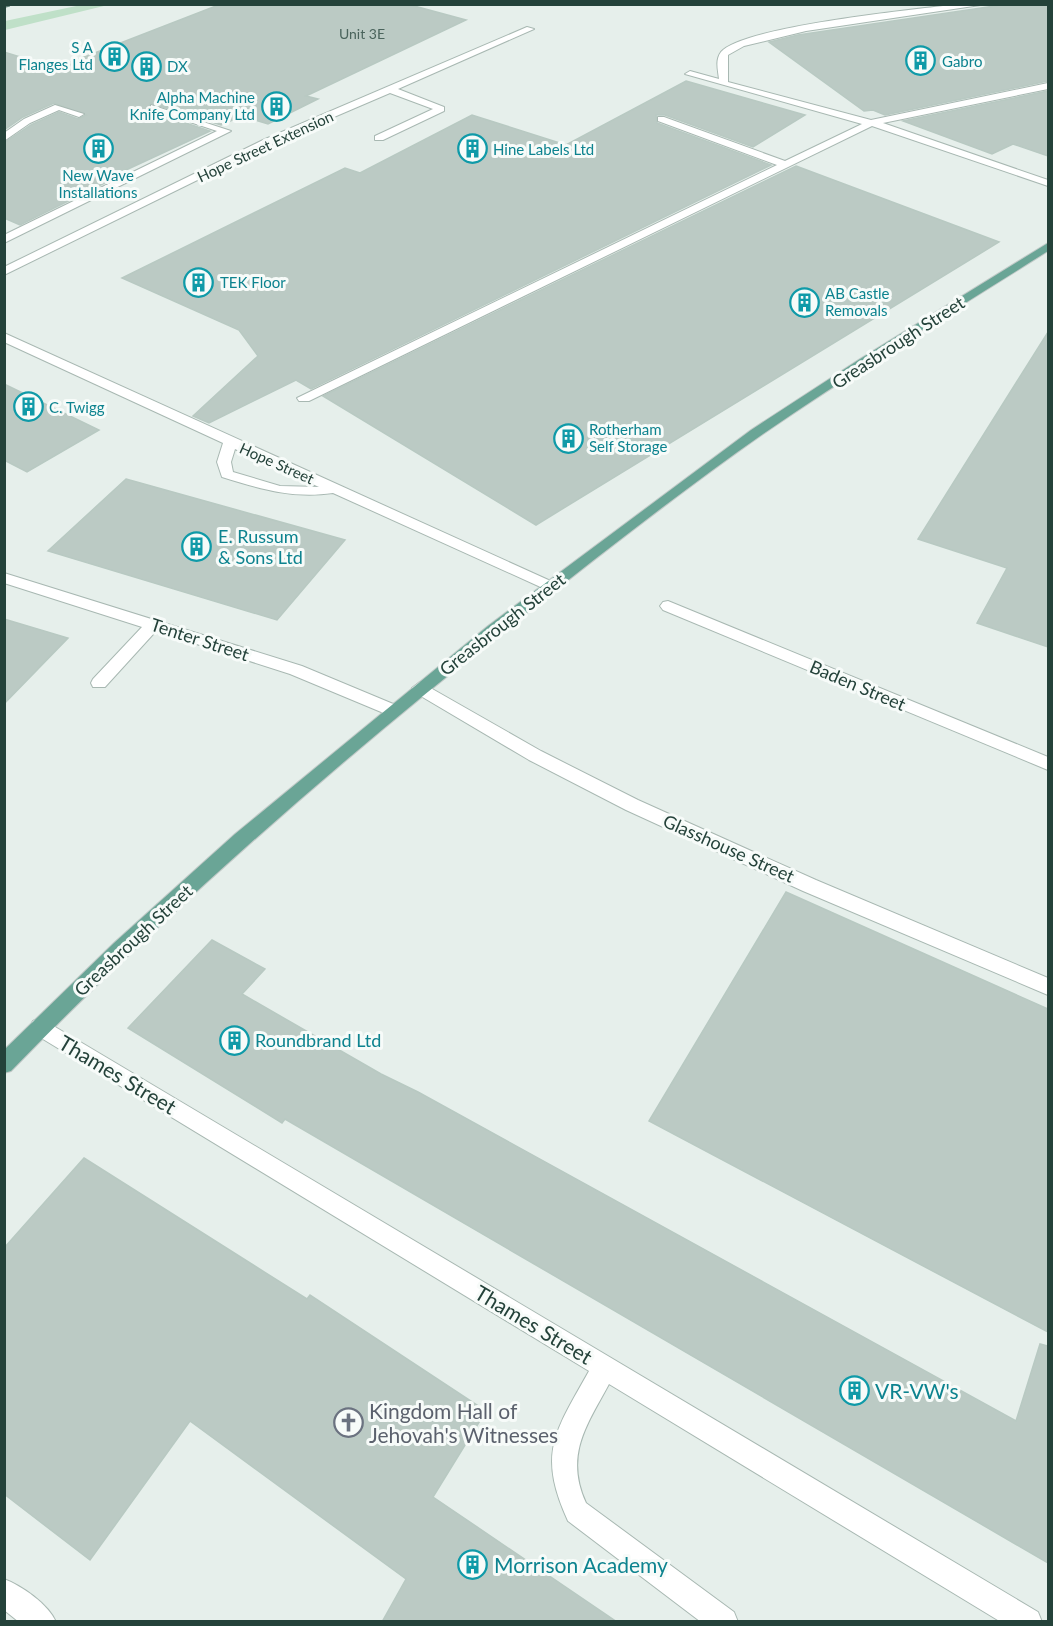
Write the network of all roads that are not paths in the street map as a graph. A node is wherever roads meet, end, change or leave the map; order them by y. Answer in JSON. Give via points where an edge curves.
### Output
{"nodes":[{"id":1,"x":983,"y":4,"type":"edge"},
{"id":2,"x":530,"y":29,"type":"dead end"},
{"id":3,"x":690,"y":74,"type":"dead end"},
{"id":4,"x":723,"y":83,"type":"junction"},
{"id":5,"x":1048,"y":86,"type":"edge"},
{"id":6,"x":392,"y":90,"type":"junction"},
{"id":7,"x":154,"y":107,"type":"dead end"},
{"id":8,"x":79,"y":114,"type":"dead end"},
{"id":9,"x":661,"y":119,"type":"dead end"},
{"id":10,"x":871,"y":123,"type":"junction"},
{"id":11,"x":4,"y":138,"type":"edge"},
{"id":12,"x":379,"y":138,"type":"dead end"},
{"id":13,"x":785,"y":164,"type":"junction"},
{"id":14,"x":1048,"y":183,"type":"edge"},
{"id":15,"x":4,"y":240,"type":"edge"},
{"id":16,"x":1048,"y":246,"type":"edge"},
{"id":17,"x":4,"y":272,"type":"edge"},
{"id":18,"x":4,"y":337,"type":"edge"},
{"id":19,"x":304,"y":398,"type":"dead end"},
{"id":20,"x":230,"y":442,"type":"junction"},
{"id":21,"x":334,"y":489,"type":"junction"},
{"id":22,"x":4,"y":578,"type":"edge"},
{"id":23,"x":550,"y":586,"type":"junction"},
{"id":24,"x":668,"y":606,"type":"dead end"},
{"id":25,"x":154,"y":624,"type":"junction"},
{"id":26,"x":99,"y":683,"type":"dead end"},
{"id":27,"x":420,"y":688,"type":"junction"},
{"id":28,"x":392,"y":710,"type":"junction"},
{"id":29,"x":1048,"y":764,"type":"edge"},
{"id":30,"x":1048,"y":987,"type":"edge"},
{"id":31,"x":40,"y":1027,"type":"junction"},
{"id":32,"x":4,"y":1064,"type":"edge"},
{"id":33,"x":605,"y":1367,"type":"junction"},
{"id":34,"x":4,"y":1592,"type":"edge"},
{"id":35,"x":42,"y":1622,"type":"edge"},
{"id":36,"x":724,"y":1622,"type":"edge"},
{"id":37,"x":1028,"y":1622,"type":"edge"}],
"edges":[{"from":1,"to":4,"type":"street","via":[[738,43],[722,62]]},
{"from":2,"to":6,"type":"street","name":"Hope Street Extension"},
{"from":3,"to":4,"type":"street"},
{"from":4,"to":10,"type":"street"},
{"from":5,"to":10,"type":"street"},
{"from":6,"to":12,"type":"street","via":[[441,110]]},
{"from":6,"to":17,"type":"street","name":"Hope Street Extension","via":[[267,142]]},
{"from":7,"to":15,"type":"street","via":[[226,131]]},
{"from":8,"to":11,"type":"street","via":[[58,107],[27,121]]},
{"from":9,"to":13,"type":"street"},
{"from":10,"to":13,"type":"street"},
{"from":10,"to":14,"type":"street"},
{"from":13,"to":19,"type":"street"},
{"from":16,"to":23,"type":"main road","name":"Greasbrough Street","via":[[757,432]]},
{"from":18,"to":20,"type":"street","name":"Hope Street"},
{"from":20,"to":21,"type":"street","name":"Hope Street"},
{"from":20,"to":21,"type":"street","via":[[224,462],[227,474],[284,493]]},
{"from":21,"to":23,"type":"street","name":"Hope Street"},
{"from":22,"to":25,"type":"street","name":"Tenter Street"},
{"from":23,"to":27,"type":"main road","name":"Greasbrough Street"},
{"from":24,"to":29,"type":"street","name":"Baden Street"},
{"from":25,"to":26,"type":"street"},
{"from":25,"to":28,"type":"street","name":"Tenter Street","via":[[296,670]]},
{"from":27,"to":28,"type":"main road","name":"Greasbrough Street"},
{"from":27,"to":30,"type":"street","name":"Glasshouse Street","via":[[575,777],[747,857]]},
{"from":28,"to":31,"type":"main road","name":"Greasbrough Street","via":[[244,835]]},
{"from":31,"to":32,"type":"main road","name":"Greasbrough Street"},
{"from":31,"to":33,"type":"street","name":"Thames Street"},
{"from":33,"to":36,"type":"street","via":[[563,1451],[566,1492],[577,1512]]},
{"from":33,"to":37,"type":"street","name":"Thames Street"},
{"from":34,"to":35,"type":"street"}]}
